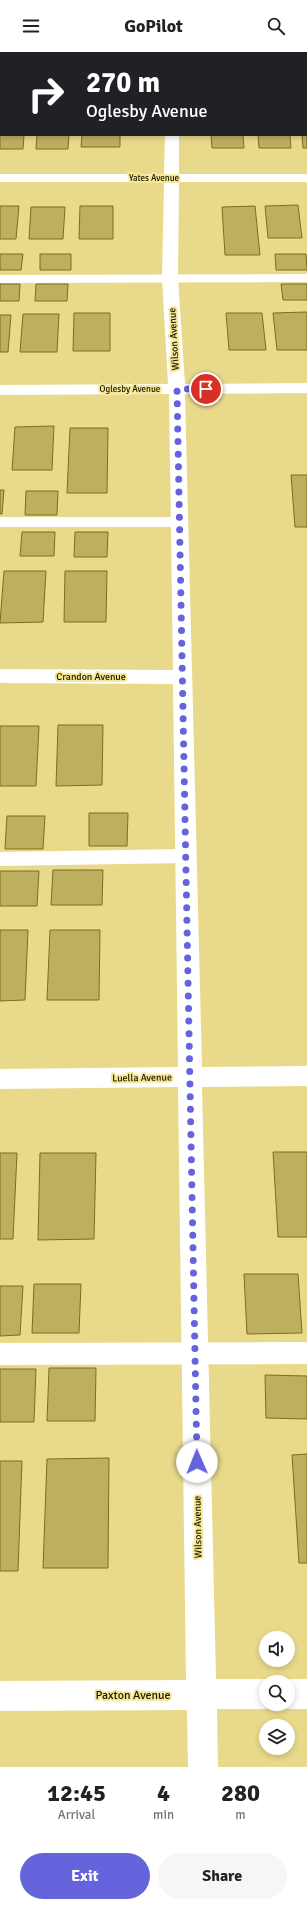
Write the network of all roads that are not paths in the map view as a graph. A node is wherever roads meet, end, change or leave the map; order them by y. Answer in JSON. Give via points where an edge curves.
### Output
{"nodes":[{"id":1,"x":172,"y":136,"type":"edge"},
{"id":2,"x":0,"y":178,"type":"edge"},
{"id":3,"x":173,"y":178,"type":"junction"},
{"id":4,"x":307,"y":178,"type":"edge"},
{"id":5,"x":170,"y":278,"type":"junction"},
{"id":6,"x":307,"y":278,"type":"edge"},
{"id":7,"x":0,"y":279,"type":"edge"},
{"id":8,"x":307,"y":388,"type":"edge"},
{"id":9,"x":177,"y":389,"type":"junction"},
{"id":10,"x":0,"y":390,"type":"edge"},
{"id":11,"x":0,"y":522,"type":"edge"},
{"id":12,"x":179,"y":522,"type":"junction"},
{"id":13,"x":0,"y":676,"type":"edge"},
{"id":14,"x":182,"y":677,"type":"junction"},
{"id":15,"x":186,"y":856,"type":"junction"},
{"id":16,"x":0,"y":859,"type":"edge"},
{"id":17,"x":307,"y":1076,"type":"edge"},
{"id":18,"x":190,"y":1077,"type":"junction"},
{"id":19,"x":0,"y":1079,"type":"edge"},
{"id":20,"x":307,"y":1353,"type":"edge"},
{"id":21,"x":0,"y":1354,"type":"edge"},
{"id":22,"x":195,"y":1354,"type":"junction"},
{"id":23,"x":202,"y":1694,"type":"junction"},
{"id":24,"x":259,"y":1694,"type":"edge"},
{"id":25,"x":295,"y":1694,"type":"edge"},
{"id":26,"x":307,"y":1694,"type":"edge"},
{"id":27,"x":0,"y":1696,"type":"edge"},
{"id":28,"x":203,"y":1767,"type":"edge"}],
"edges":[{"from":1,"to":3,"type":"street","name":"Wilson Avenue"},
{"from":2,"to":3,"type":"street","name":"Yates Avenue"},
{"from":3,"to":4,"type":"street","name":"Yates Avenue"},
{"from":3,"to":5,"type":"street","name":"Wilson Avenue"},
{"from":5,"to":6,"type":"lane"},
{"from":5,"to":7,"type":"lane"},
{"from":5,"to":9,"type":"street","name":"Wilson Avenue"},
{"from":8,"to":9,"type":"street","name":"Oglesby Avenue"},
{"from":9,"to":10,"type":"street","name":"Oglesby Avenue"},
{"from":9,"to":12,"type":"street","name":"Wilson Avenue"},
{"from":11,"to":12,"type":"lane"},
{"from":12,"to":14,"type":"street","name":"Wilson Avenue"},
{"from":13,"to":14,"type":"street","name":"Crandon Avenue"},
{"from":14,"to":15,"type":"street","name":"Wilson Avenue"},
{"from":15,"to":16,"type":"lane"},
{"from":15,"to":18,"type":"street","name":"Wilson Avenue"},
{"from":17,"to":18,"type":"street","name":"Luella Avenue"},
{"from":18,"to":19,"type":"street","name":"Luella Avenue"},
{"from":18,"to":22,"type":"street","name":"Wilson Avenue"},
{"from":20,"to":22,"type":"lane"},
{"from":21,"to":22,"type":"lane"},
{"from":22,"to":23,"type":"street","name":"Wilson Avenue"},
{"from":23,"to":24,"type":"street","name":"Paxton Avenue"},
{"from":23,"to":27,"type":"street","name":"Paxton Avenue"},
{"from":23,"to":28,"type":"street","name":"Wilson Avenue"},
{"from":25,"to":26,"type":"street"}]}
